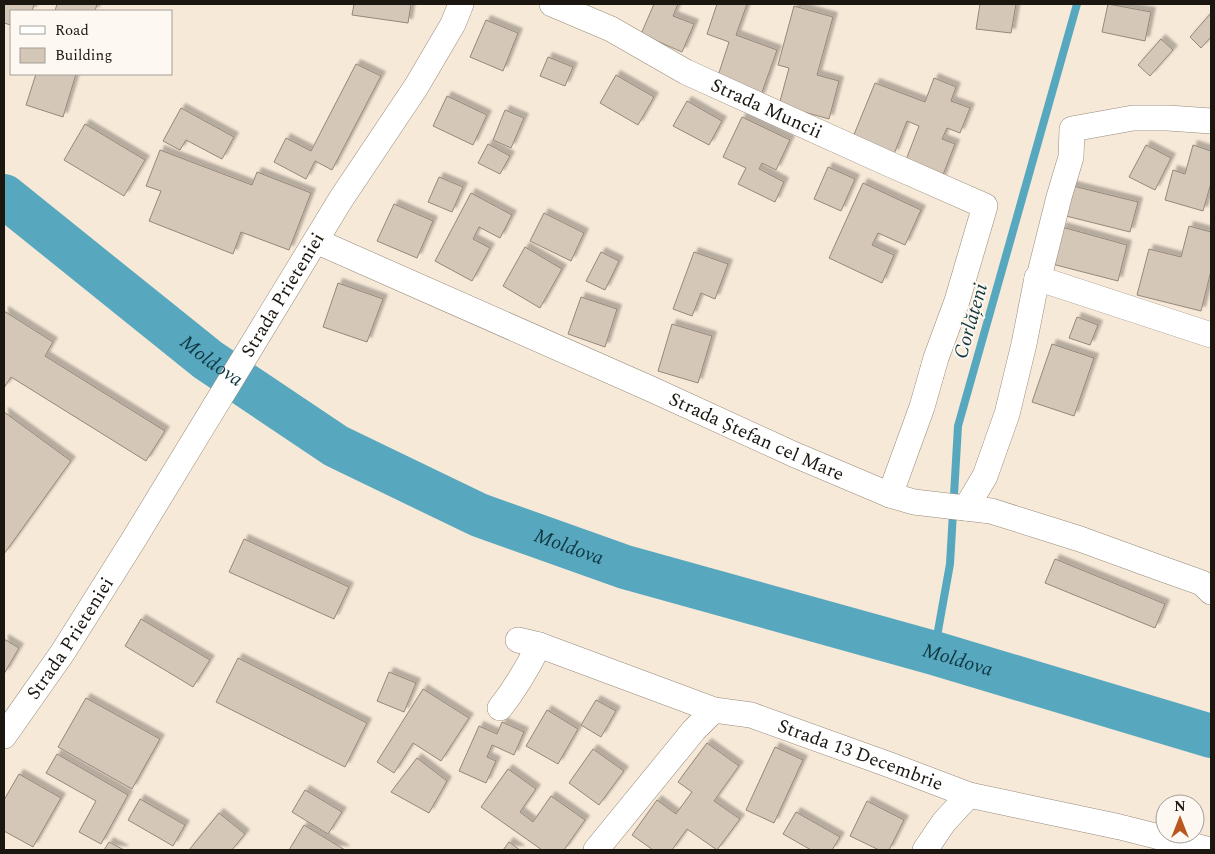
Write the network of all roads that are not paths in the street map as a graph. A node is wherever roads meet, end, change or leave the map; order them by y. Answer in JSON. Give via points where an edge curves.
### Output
{"nodes":[{"id":1,"x":461,"y":4,"type":"edge"},
{"id":2,"x":552,"y":4,"type":"edge"},
{"id":3,"x":1211,"y":121,"type":"edge"},
{"id":4,"x":316,"y":241,"type":"junction"},
{"id":5,"x":1037,"y":278,"type":"junction"},
{"id":6,"x":1211,"y":335,"type":"edge"},
{"id":7,"x":890,"y":495,"type":"junction"},
{"id":8,"x":966,"y":508,"type":"junction"},
{"id":9,"x":1211,"y":592,"type":"edge"},
{"id":10,"x":500,"y":708,"type":"dead end"},
{"id":11,"x":714,"y":710,"type":"junction"},
{"id":12,"x":4,"y":736,"type":"edge"},
{"id":13,"x":969,"y":795,"type":"junction"},
{"id":14,"x":596,"y":850,"type":"edge"},
{"id":15,"x":925,"y":850,"type":"edge"},
{"id":16,"x":1211,"y":850,"type":"edge"}],
"edges":[{"from":1,"to":4,"type":"street","name":"Strada Prieteniei","via":[[416,87]]},
{"from":2,"to":7,"type":"street","name":"Strada Muncii","via":[[611,29],[686,72],[985,206],[957,301]]},
{"from":3,"to":5,"type":"street","via":[[1133,118],[1072,129],[1071,157]]},
{"from":4,"to":7,"type":"street","name":"Strada Ștefan cel Mare"},
{"from":4,"to":12,"type":"street","name":"Strada Prieteniei","via":[[134,540],[63,652]]},
{"from":5,"to":6,"type":"street"},
{"from":5,"to":8,"type":"street","via":[[1007,414],[985,476]]},
{"from":7,"to":8,"type":"street","name":"Strada Ștefan cel Mare","via":[[914,502]]},
{"from":8,"to":9,"type":"street","name":"Strada Ștefan cel Mare","via":[[991,511],[1080,540],[1202,583]]},
{"from":10,"to":11,"type":"street","name":"Strada 13 Decembrie","via":[[526,670],[528,643]]},
{"from":11,"to":13,"type":"street","name":"Strada 13 Decembrie","via":[[751,715]]},
{"from":11,"to":14,"type":"street"},
{"from":13,"to":15,"type":"street","via":[[944,822]]},
{"from":13,"to":16,"type":"street","name":"Strada 13 Decembrie"}]}
